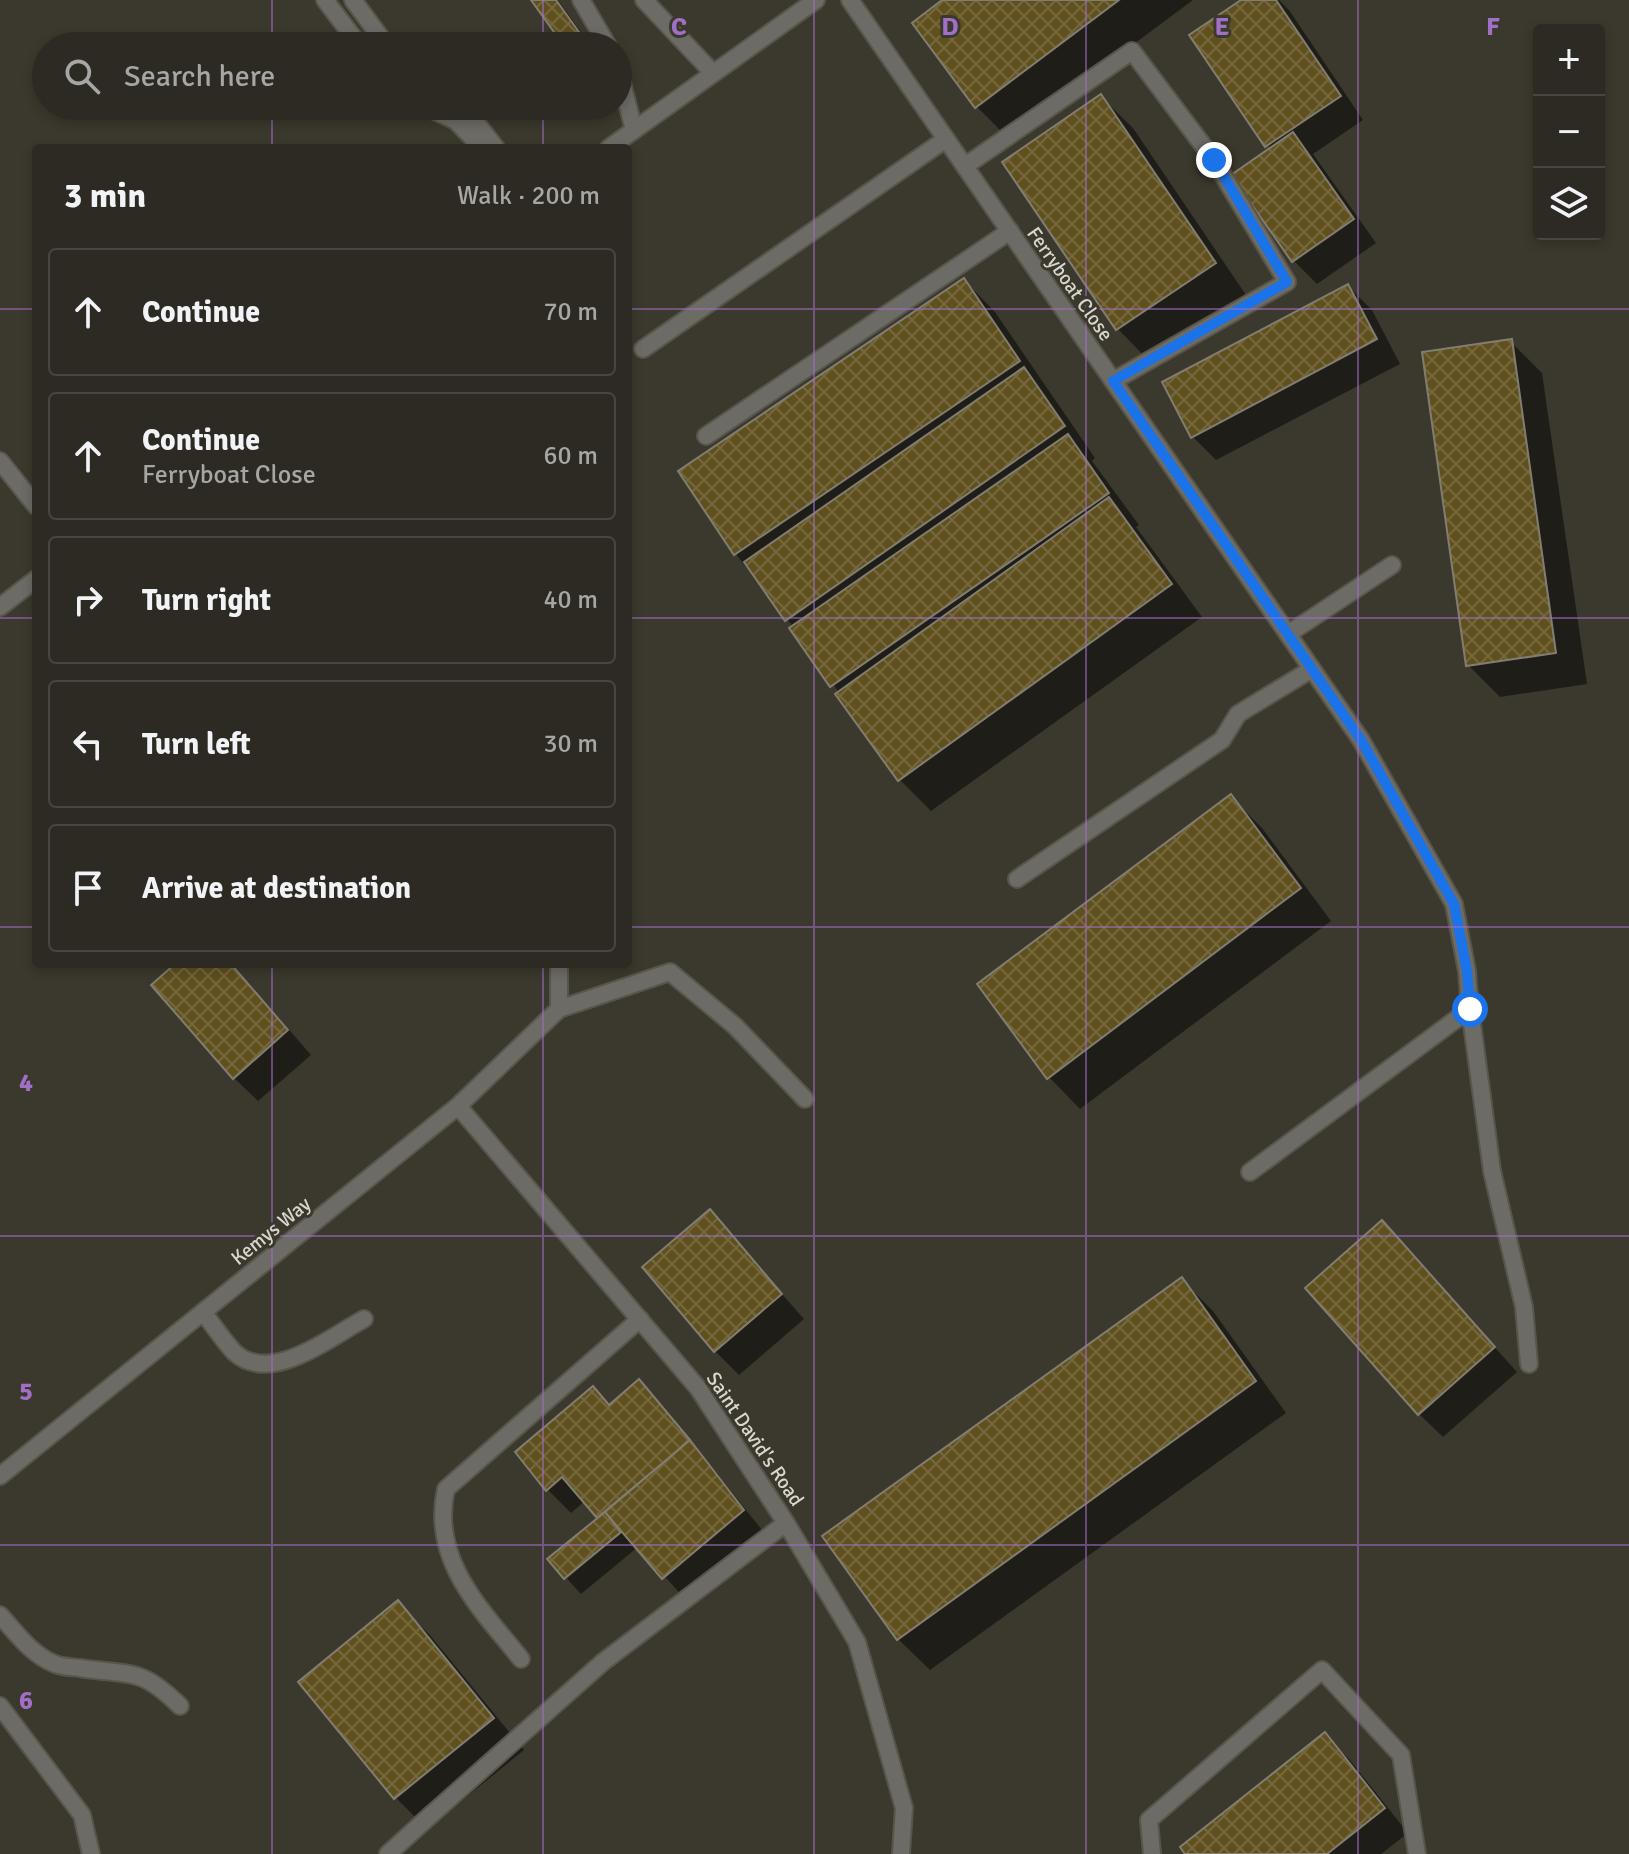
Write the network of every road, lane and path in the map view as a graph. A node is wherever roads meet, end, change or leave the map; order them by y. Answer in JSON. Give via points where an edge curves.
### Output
{"nodes":[{"id":1,"x":325,"y":0,"type":"edge"},
{"id":2,"x":353,"y":0,"type":"edge"},
{"id":3,"x":581,"y":0,"type":"edge"},
{"id":4,"x":644,"y":0,"type":"edge"},
{"id":5,"x":816,"y":0,"type":"edge"},
{"id":6,"x":850,"y":0,"type":"edge"},
{"id":7,"x":349,"y":32,"type":"edge"},
{"id":8,"x":377,"y":32,"type":"edge"},
{"id":9,"x":600,"y":32,"type":"edge"},
{"id":10,"x":713,"y":73,"type":"junction"},
{"id":11,"x":454,"y":120,"type":"edge"},
{"id":12,"x":474,"y":120,"type":"edge"},
{"id":13,"x":631,"y":120,"type":"edge"},
{"id":14,"x":634,"y":130,"type":"junction"},
{"id":15,"x":946,"y":139,"type":"junction"},
{"id":16,"x":478,"y":144,"type":"edge"},
{"id":17,"x":493,"y":144,"type":"edge"},
{"id":18,"x":615,"y":144,"type":"edge"},
{"id":19,"x":965,"y":166,"type":"junction"},
{"id":20,"x":1010,"y":231,"type":"junction"},
{"id":21,"x":643,"y":349,"type":"dead end"},
{"id":22,"x":1113,"y":381,"type":"junction"},
{"id":23,"x":706,"y":436,"type":"dead end"},
{"id":24,"x":0,"y":461,"type":"edge"},
{"id":25,"x":32,"y":501,"type":"edge"},
{"id":26,"x":1392,"y":565,"type":"dead end"},
{"id":27,"x":32,"y":582,"type":"edge"},
{"id":28,"x":0,"y":607,"type":"edge"},
{"id":29,"x":1288,"y":634,"type":"junction"},
{"id":30,"x":1312,"y":669,"type":"junction"},
{"id":31,"x":1017,"y":879,"type":"dead end"},
{"id":32,"x":559,"y":968,"type":"edge"},
{"id":33,"x":559,"y":1009,"type":"junction"},
{"id":34,"x":1470,"y":1009,"type":"junction"},
{"id":35,"x":805,"y":1099,"type":"dead end"},
{"id":36,"x":458,"y":1106,"type":"junction"},
{"id":37,"x":1250,"y":1172,"type":"dead end"},
{"id":38,"x":203,"y":1312,"type":"junction"},
{"id":39,"x":364,"y":1319,"type":"dead end"},
{"id":40,"x":640,"y":1319,"type":"junction"},
{"id":41,"x":1529,"y":1364,"type":"dead end"},
{"id":42,"x":0,"y":1476,"type":"edge"},
{"id":43,"x":786,"y":1523,"type":"junction"},
{"id":44,"x":0,"y":1615,"type":"edge"},
{"id":45,"x":521,"y":1659,"type":"dead end"},
{"id":46,"x":0,"y":1706,"type":"edge"},
{"id":47,"x":180,"y":1706,"type":"dead end"},
{"id":48,"x":91,"y":1854,"type":"edge"},
{"id":49,"x":388,"y":1854,"type":"edge"},
{"id":50,"x":901,"y":1854,"type":"edge"},
{"id":51,"x":1152,"y":1854,"type":"edge"},
{"id":52,"x":1417,"y":1854,"type":"edge"}],
"edges":[{"from":1,"to":7,"type":"street"},
{"from":2,"to":8,"type":"street"},
{"from":3,"to":9,"type":"street"},
{"from":4,"to":10,"type":"street"},
{"from":5,"to":10,"type":"street"},
{"from":6,"to":15,"type":"street","name":"Ferryboat Close"},
{"from":10,"to":14,"type":"street"},
{"from":11,"to":16,"type":"street"},
{"from":12,"to":17,"type":"street"},
{"from":13,"to":14,"type":"street"},
{"from":14,"to":18,"type":"street"},
{"from":15,"to":19,"type":"street","name":"Ferryboat Close"},
{"from":15,"to":21,"type":"street"},
{"from":19,"to":20,"type":"street","name":"Ferryboat Close"},
{"from":19,"to":22,"type":"street","via":[[1132,51],[1214,160],[1287,282]]},
{"from":20,"to":22,"type":"street","name":"Ferryboat Close"},
{"from":20,"to":23,"type":"street"},
{"from":22,"to":29,"type":"street","name":"Ferryboat Close"},
{"from":24,"to":25,"type":"street"},
{"from":26,"to":29,"type":"street"},
{"from":27,"to":28,"type":"street"},
{"from":29,"to":30,"type":"street","name":"Ferryboat Close"},
{"from":30,"to":31,"type":"street","via":[[1238,714],[1222,740]]},
{"from":30,"to":34,"type":"street","name":"Ferryboat Close","via":[[1361,740],[1454,904]]},
{"from":32,"to":33,"type":"street"},
{"from":33,"to":35,"type":"street","via":[[670,972],[735,1026]]},
{"from":33,"to":36,"type":"street","name":"Kemys Way"},
{"from":34,"to":37,"type":"street"},
{"from":34,"to":41,"type":"street","name":"Ferryboat Close","via":[[1492,1171],[1524,1307]]},
{"from":36,"to":38,"type":"street","name":"Kemys Way"},
{"from":36,"to":40,"type":"street","name":"Saint David's Road"},
{"from":38,"to":39,"type":"street","via":[[234,1352],[259,1365],[283,1362]]},
{"from":38,"to":42,"type":"street","name":"Kemys Way"},
{"from":40,"to":43,"type":"street","name":"Saint David's Road","via":[[698,1388]]},
{"from":40,"to":45,"type":"street","via":[[446,1489],[441,1511],[462,1587]]},
{"from":43,"to":49,"type":"street","via":[[603,1662]]},
{"from":43,"to":50,"type":"street","name":"Saint David's Road","via":[[857,1642],[904,1808]]},
{"from":44,"to":47,"type":"street","via":[[25,1644],[56,1664],[132,1671],[155,1681]]},
{"from":46,"to":48,"type":"street","via":[[82,1815]]},
{"from":51,"to":52,"type":"street","via":[[1149,1820],[1322,1670],[1401,1755]]}]}
